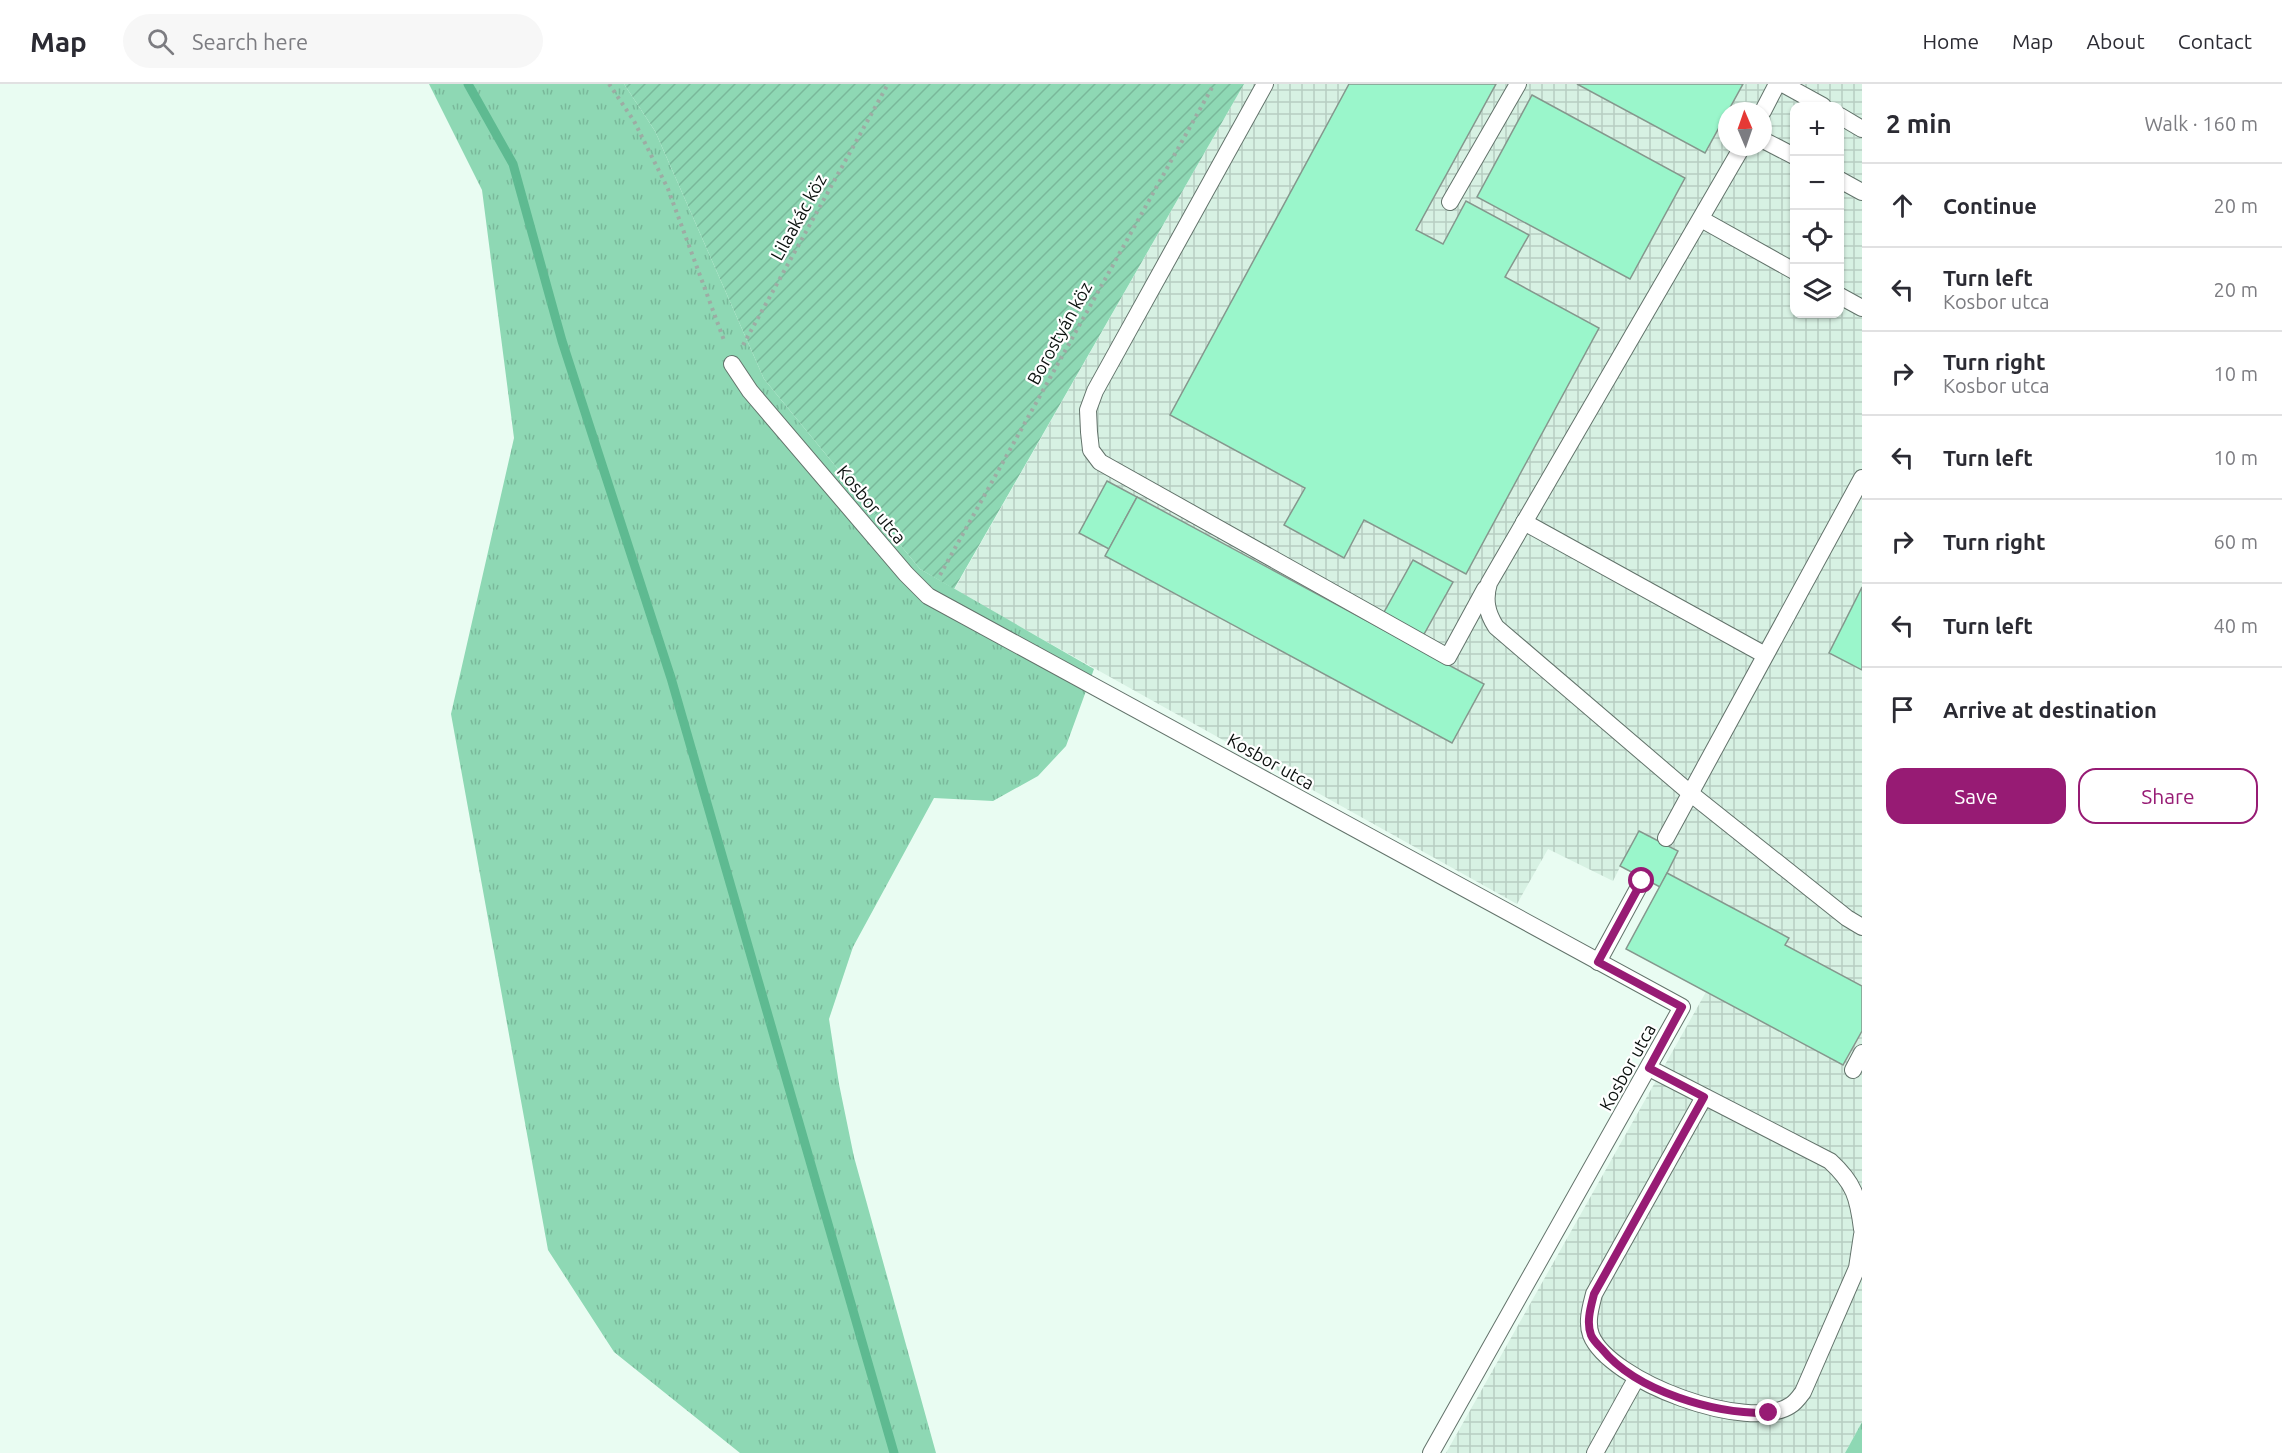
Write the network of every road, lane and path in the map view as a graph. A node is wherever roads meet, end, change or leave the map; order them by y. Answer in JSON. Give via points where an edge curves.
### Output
{"nodes":[{"id":1,"x":609,"y":84,"type":"edge"},
{"id":2,"x":888,"y":84,"type":"edge"},
{"id":3,"x":1214,"y":84,"type":"edge"},
{"id":4,"x":1265,"y":84,"type":"edge"},
{"id":5,"x":1518,"y":84,"type":"edge"},
{"id":6,"x":1778,"y":84,"type":"edge"},
{"id":7,"x":1783,"y":84,"type":"edge"},
{"id":8,"x":1768,"y":102,"type":"edge"},
{"id":9,"x":1816,"y":102,"type":"edge"},
{"id":10,"x":1844,"y":119,"type":"edge"},
{"id":11,"x":1862,"y":129,"type":"edge"},
{"id":12,"x":1772,"y":145,"type":"edge"},
{"id":13,"x":1790,"y":154,"type":"edge"},
{"id":14,"x":1737,"y":156,"type":"edge"},
{"id":15,"x":1844,"y":183,"type":"edge"},
{"id":16,"x":1862,"y":192,"type":"edge"},
{"id":17,"x":1450,"y":202,"type":"dead end"},
{"id":18,"x":1701,"y":219,"type":"junction"},
{"id":19,"x":1790,"y":269,"type":"edge"},
{"id":20,"x":1844,"y":299,"type":"edge"},
{"id":21,"x":1862,"y":308,"type":"edge"},
{"id":22,"x":732,"y":364,"type":"junction"},
{"id":23,"x":1862,"y":478,"type":"edge"},
{"id":24,"x":1524,"y":522,"type":"junction"},
{"id":25,"x":1489,"y":583,"type":"junction"},
{"id":26,"x":928,"y":596,"type":"junction"},
{"id":27,"x":1765,"y":655,"type":"junction"},
{"id":28,"x":1690,"y":793,"type":"junction"},
{"id":29,"x":1666,"y":837,"type":"dead end"},
{"id":30,"x":1642,"y":881,"type":"dead end"},
{"id":31,"x":1862,"y":927,"type":"edge"},
{"id":32,"x":1598,"y":962,"type":"junction"},
{"id":33,"x":1862,"y":1053,"type":"edge"},
{"id":34,"x":1649,"y":1068,"type":"junction"},
{"id":35,"x":1853,"y":1070,"type":"dead end"},
{"id":36,"x":1704,"y":1097,"type":"junction"},
{"id":37,"x":1862,"y":1229,"type":"edge"},
{"id":38,"x":1862,"y":1235,"type":"edge"},
{"id":39,"x":1636,"y":1378,"type":"junction"},
{"id":40,"x":1431,"y":1453,"type":"edge"},
{"id":41,"x":1595,"y":1453,"type":"edge"}],
"edges":[{"from":1,"to":22,"type":"path","via":[[634,121],[665,181]]},
{"from":2,"to":22,"type":"path","name":"Lilaakác köz"},
{"from":3,"to":26,"type":"path","name":"Borostyán köz"},
{"from":4,"to":25,"type":"lane","via":[[1095,391],[1088,410],[1091,450],[1100,462],[1448,657]]},
{"from":5,"to":17,"type":"lane"},
{"from":6,"to":8,"type":"lane"},
{"from":7,"to":9,"type":"lane"},
{"from":10,"to":11,"type":"lane"},
{"from":12,"to":13,"type":"lane"},
{"from":14,"to":18,"type":"lane"},
{"from":15,"to":16,"type":"lane"},
{"from":18,"to":19,"type":"lane"},
{"from":18,"to":24,"type":"lane"},
{"from":20,"to":21,"type":"lane"},
{"from":22,"to":26,"type":"lane","name":"Kosbor utca","via":[[750,391]]},
{"from":23,"to":27,"type":"lane"},
{"from":24,"to":25,"type":"lane"},
{"from":24,"to":27,"type":"lane"},
{"from":25,"to":28,"type":"lane","via":[[1487,604],[1496,627]]},
{"from":26,"to":32,"type":"lane","name":"Kosbor utca"},
{"from":27,"to":28,"type":"lane"},
{"from":28,"to":29,"type":"lane"},
{"from":28,"to":31,"type":"lane"},
{"from":30,"to":32,"type":"lane"},
{"from":32,"to":34,"type":"lane","name":"Kosbor utca","via":[[1682,1007]]},
{"from":33,"to":35,"type":"lane"},
{"from":34,"to":36,"type":"lane"},
{"from":34,"to":40,"type":"lane","name":"Kosbor utca"},
{"from":36,"to":37,"type":"lane","via":[[1830,1161],[1854,1189]]},
{"from":36,"to":39,"type":"lane","via":[[1594,1294],[1589,1316],[1591,1334],[1611,1360]]},
{"from":38,"to":39,"type":"lane","via":[[1857,1268],[1803,1392],[1791,1406],[1769,1413],[1746,1413],[1681,1398]]},
{"from":39,"to":41,"type":"lane"}]}
